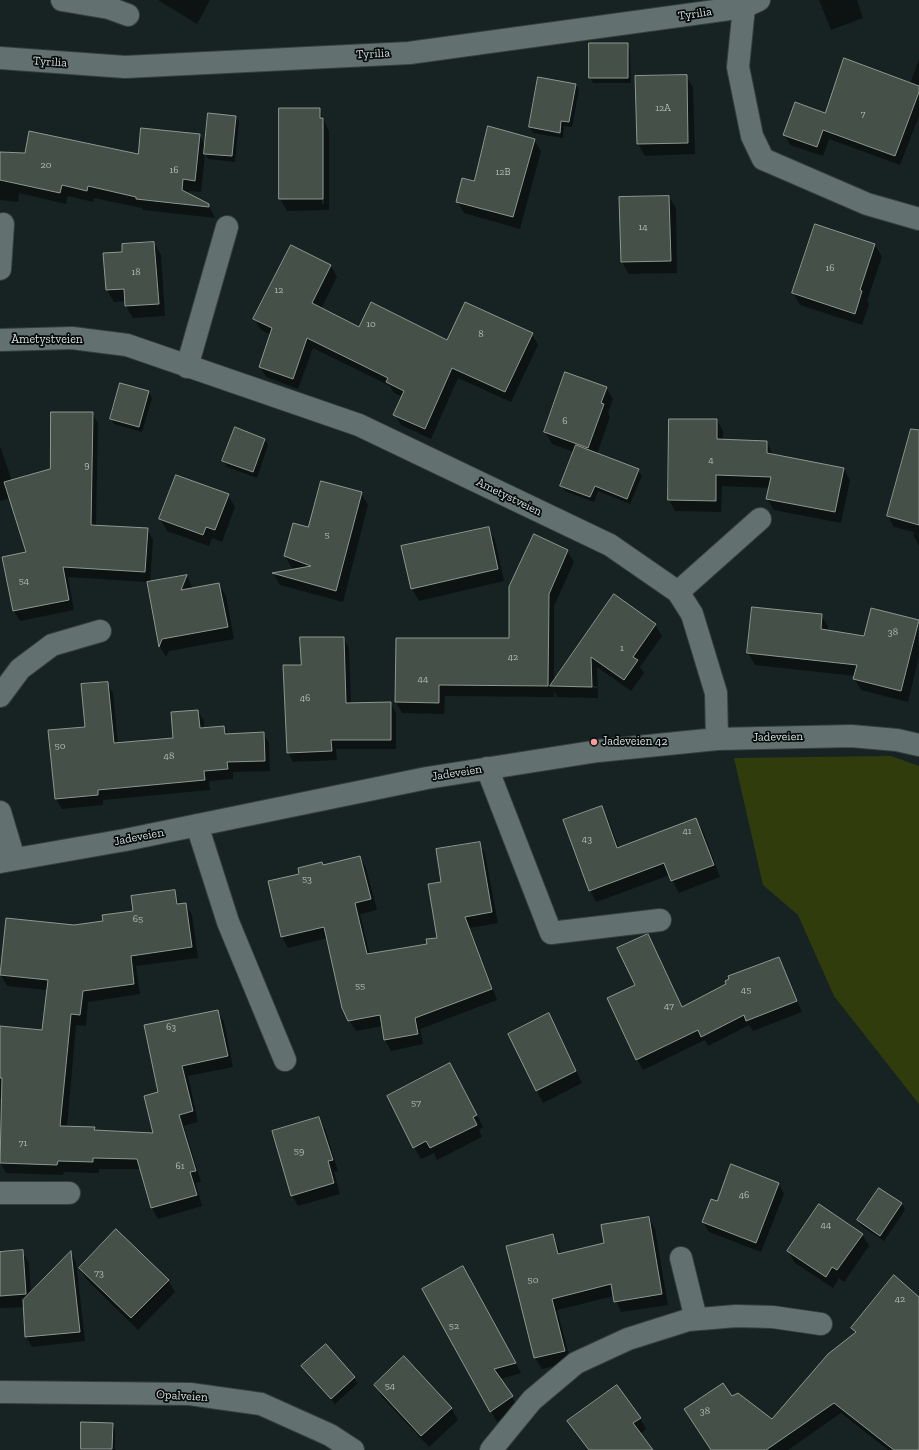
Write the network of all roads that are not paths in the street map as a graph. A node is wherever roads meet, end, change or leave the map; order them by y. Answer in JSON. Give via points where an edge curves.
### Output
{"nodes":[{"id":1,"x":62,"y":0,"type":"edge"},
{"id":2,"x":751,"y":4,"type":"edge"},
{"id":3,"x":117,"y":8,"type":"edge"},
{"id":4,"x":0,"y":58,"type":"edge"},
{"id":5,"x":919,"y":219,"type":"edge"},
{"id":6,"x":3,"y":224,"type":"dead end"},
{"id":7,"x":227,"y":227,"type":"dead end"},
{"id":8,"x":0,"y":269,"type":"edge"},
{"id":9,"x":0,"y":340,"type":"edge"},
{"id":10,"x":187,"y":367,"type":"junction"},
{"id":11,"x":760,"y":519,"type":"dead end"},
{"id":12,"x":678,"y":592,"type":"junction"},
{"id":13,"x":100,"y":631,"type":"dead end"},
{"id":14,"x":0,"y":696,"type":"edge"},
{"id":15,"x":717,"y":739,"type":"junction"},
{"id":16,"x":919,"y":745,"type":"edge"},
{"id":17,"x":487,"y":768,"type":"junction"},
{"id":18,"x":0,"y":812,"type":"edge"},
{"id":19,"x":197,"y":825,"type":"junction"},
{"id":20,"x":7,"y":860,"type":"edge"},
{"id":21,"x":660,"y":920,"type":"dead end"},
{"id":22,"x":285,"y":1060,"type":"dead end"},
{"id":23,"x":0,"y":1193,"type":"edge"},
{"id":24,"x":68,"y":1193,"type":"dead end"},
{"id":25,"x":681,"y":1258,"type":"dead end"},
{"id":26,"x":696,"y":1320,"type":"junction"},
{"id":27,"x":821,"y":1324,"type":"dead end"},
{"id":28,"x":0,"y":1392,"type":"edge"},
{"id":29,"x":353,"y":1450,"type":"edge"},
{"id":30,"x":491,"y":1450,"type":"edge"}],
"edges":[{"from":1,"to":3,"type":"street"},
{"from":2,"to":4,"type":"street","name":"Tyrilia","via":[[409,52],[125,67]]},
{"from":2,"to":5,"type":"street","name":"Tyrilia","via":[[738,67],[752,136],[763,159],[867,204]]},
{"from":6,"to":8,"type":"street"},
{"from":7,"to":10,"type":"street"},
{"from":9,"to":10,"type":"street","name":"Ametystveien","via":[[72,338],[127,346]]},
{"from":10,"to":12,"type":"street","name":"Ametystveien","via":[[359,425],[610,546]]},
{"from":11,"to":12,"type":"street"},
{"from":12,"to":15,"type":"street","name":"Ametystveien","via":[[692,614],[716,692]]},
{"from":13,"to":14,"type":"street","via":[[52,645],[20,669]]},
{"from":15,"to":16,"type":"street","name":"Jadeveien","via":[[851,736],[897,740]]},
{"from":15,"to":17,"type":"street","name":"Jadeveien","via":[[598,751]]},
{"from":17,"to":19,"type":"street","name":"Jadeveien"},
{"from":17,"to":21,"type":"street","via":[[551,933]]},
{"from":18,"to":20,"type":"street"},
{"from":19,"to":20,"type":"street","name":"Jadeveien"},
{"from":19,"to":22,"type":"street","via":[[228,922]]},
{"from":23,"to":24,"type":"street"},
{"from":25,"to":26,"type":"street"},
{"from":26,"to":27,"type":"street","via":[[773,1316]]},
{"from":26,"to":30,"type":"street","via":[[688,1320],[628,1339],[576,1363],[532,1400]]},
{"from":28,"to":29,"type":"street","name":"Opalveien","via":[[190,1394],[261,1404],[330,1435]]}]}
